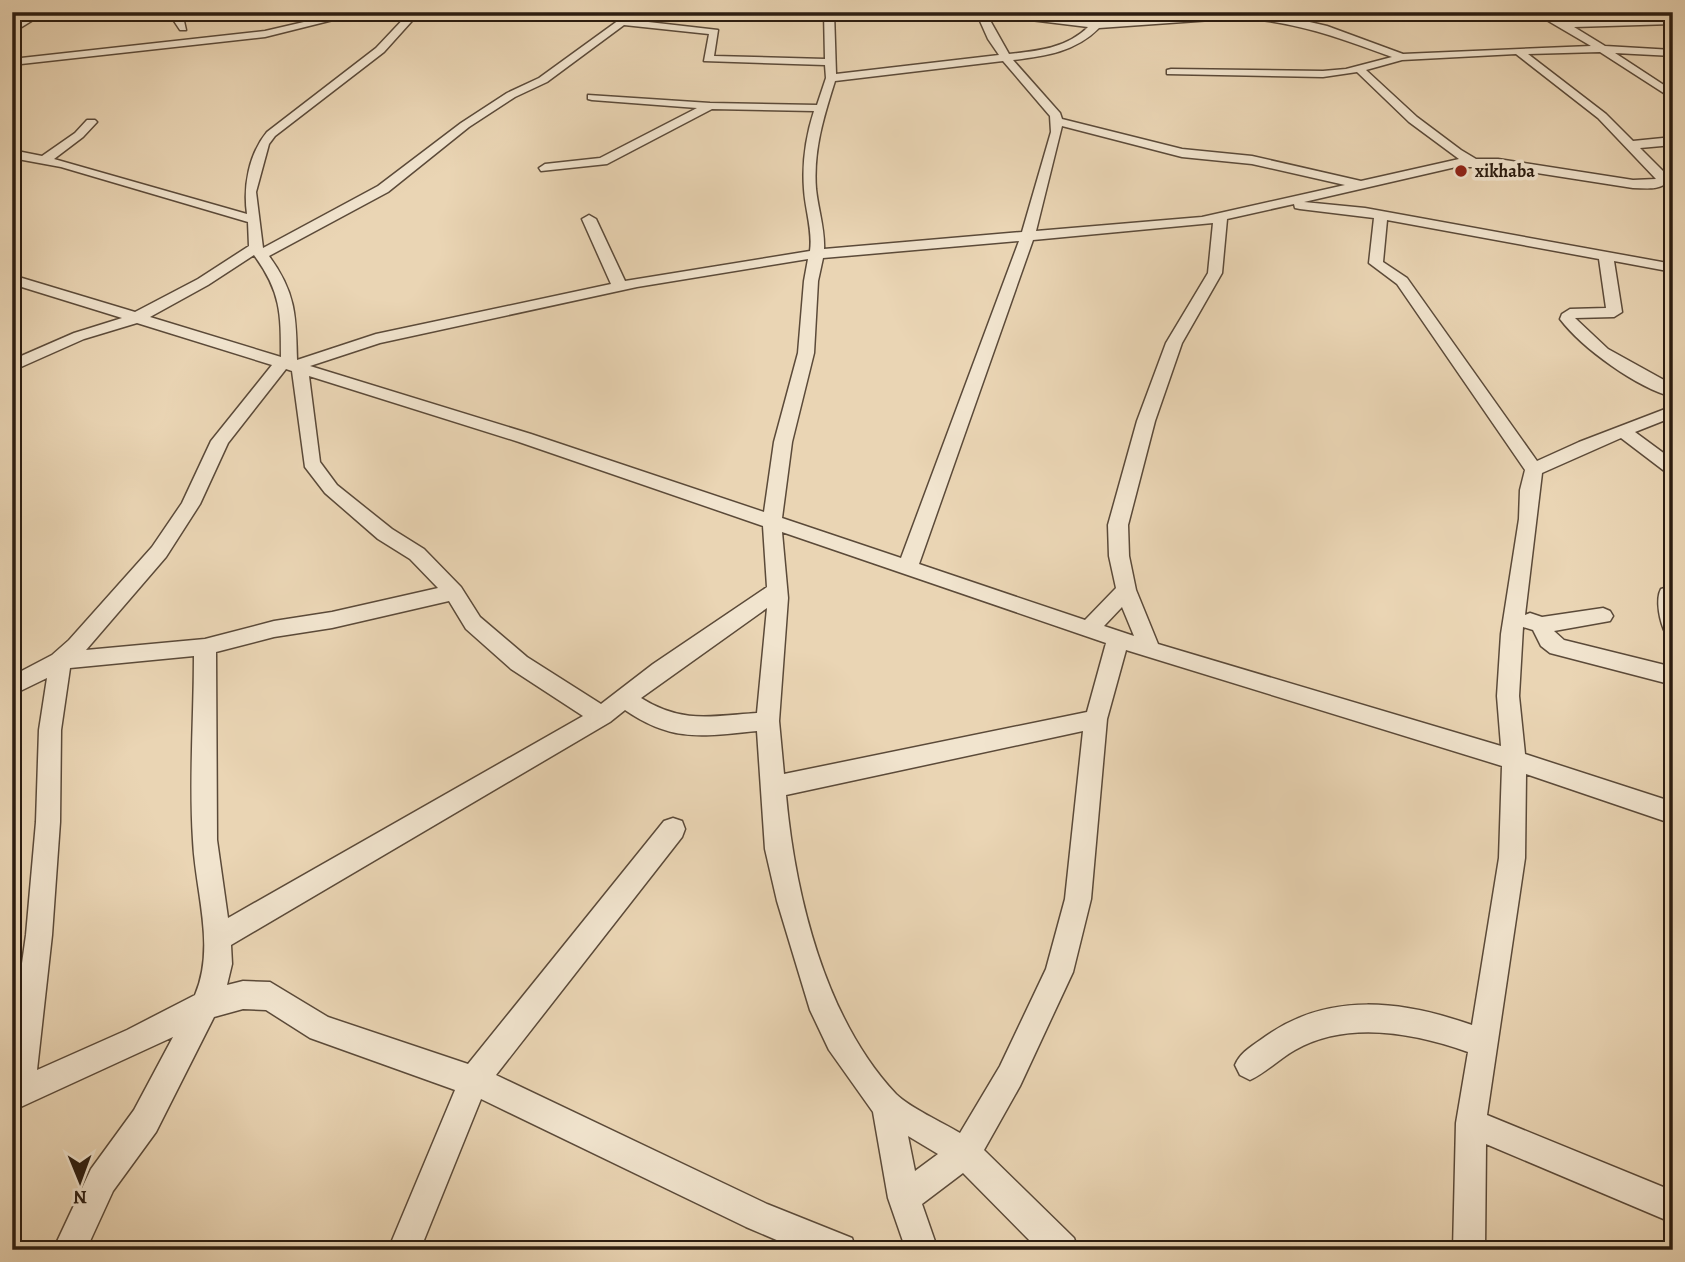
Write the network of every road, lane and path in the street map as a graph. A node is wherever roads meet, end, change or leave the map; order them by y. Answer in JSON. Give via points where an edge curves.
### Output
{"nodes":[{"id":1,"x":41,"y":12,"type":"edge"},
{"id":2,"x":185,"y":12,"type":"edge"},
{"id":3,"x":360,"y":12,"type":"edge"},
{"id":4,"x":415,"y":12,"type":"edge"},
{"id":5,"x":636,"y":12,"type":"edge"},
{"id":6,"x":829,"y":12,"type":"edge"},
{"id":7,"x":981,"y":12,"type":"edge"},
{"id":8,"x":988,"y":12,"type":"edge"},
{"id":9,"x":1538,"y":12,"type":"edge"},
{"id":10,"x":1271,"y":14,"type":"edge"},
{"id":11,"x":1673,"y":21,"type":"edge"},
{"id":12,"x":623,"y":22,"type":"junction"},
{"id":13,"x":1097,"y":25,"type":"junction"},
{"id":14,"x":1563,"y":25,"type":"junction"},
{"id":15,"x":183,"y":28,"type":"dead end"},
{"id":16,"x":12,"y":30,"type":"edge"},
{"id":17,"x":1602,"y":49,"type":"junction"},
{"id":18,"x":1518,"y":51,"type":"junction"},
{"id":19,"x":1673,"y":53,"type":"edge"},
{"id":20,"x":1402,"y":57,"type":"junction"},
{"id":21,"x":1006,"y":58,"type":"junction"},
{"id":22,"x":12,"y":62,"type":"edge"},
{"id":23,"x":832,"y":62,"type":"junction"},
{"id":24,"x":1359,"y":68,"type":"junction"},
{"id":25,"x":1171,"y":72,"type":"dead end"},
{"id":26,"x":831,"y":78,"type":"junction"},
{"id":27,"x":1673,"y":96,"type":"edge"},
{"id":28,"x":592,"y":97,"type":"dead end"},
{"id":29,"x":710,"y":106,"type":"junction"},
{"id":30,"x":822,"y":108,"type":"junction"},
{"id":31,"x":1058,"y":121,"type":"junction"},
{"id":32,"x":91,"y":122,"type":"dead end"},
{"id":33,"x":1673,"y":141,"type":"edge"},
{"id":34,"x":1631,"y":145,"type":"junction"},
{"id":35,"x":12,"y":154,"type":"edge"},
{"id":36,"x":44,"y":160,"type":"junction"},
{"id":37,"x":1473,"y":163,"type":"junction"},
{"id":38,"x":545,"y":168,"type":"dead end"},
{"id":39,"x":1361,"y":185,"type":"junction"},
{"id":40,"x":1311,"y":197,"type":"junction"},
{"id":41,"x":1287,"y":204,"type":"junction"},
{"id":42,"x":1327,"y":207,"type":"junction"},
{"id":43,"x":1381,"y":215,"type":"junction"},
{"id":44,"x":1220,"y":218,"type":"junction"},
{"id":45,"x":589,"y":219,"type":"dead end"},
{"id":46,"x":255,"y":220,"type":"junction"},
{"id":47,"x":1028,"y":235,"type":"junction"},
{"id":48,"x":259,"y":251,"type":"junction"},
{"id":49,"x":817,"y":254,"type":"junction"},
{"id":50,"x":1606,"y":257,"type":"junction"},
{"id":51,"x":1673,"y":268,"type":"edge"},
{"id":52,"x":12,"y":279,"type":"edge"},
{"id":53,"x":620,"y":287,"type":"junction"},
{"id":54,"x":134,"y":319,"type":"junction"},
{"id":55,"x":291,"y":365,"type":"junction"},
{"id":56,"x":12,"y":366,"type":"edge"},
{"id":57,"x":1673,"y":392,"type":"edge"},
{"id":58,"x":1673,"y":411,"type":"edge"},
{"id":59,"x":1624,"y":432,"type":"junction"},
{"id":60,"x":1673,"y":468,"type":"edge"},
{"id":61,"x":1534,"y":470,"type":"junction"},
{"id":62,"x":772,"y":522,"type":"junction"},
{"id":63,"x":908,"y":568,"type":"junction"},
{"id":64,"x":778,"y":590,"type":"junction"},
{"id":65,"x":1126,"y":590,"type":"junction"},
{"id":66,"x":454,"y":592,"type":"junction"},
{"id":67,"x":1668,"y":594,"type":"dead end"},
{"id":68,"x":1515,"y":615,"type":"junction"},
{"id":69,"x":1603,"y":616,"type":"dead end"},
{"id":70,"x":1541,"y":625,"type":"junction"},
{"id":71,"x":1673,"y":628,"type":"edge"},
{"id":72,"x":1089,"y":629,"type":"junction"},
{"id":73,"x":1118,"y":639,"type":"junction"},
{"id":74,"x":205,"y":647,"type":"junction"},
{"id":75,"x":1150,"y":650,"type":"junction"},
{"id":76,"x":60,"y":661,"type":"junction"},
{"id":77,"x":1673,"y":676,"type":"edge"},
{"id":78,"x":12,"y":686,"type":"edge"},
{"id":79,"x":624,"y":698,"type":"junction"},
{"id":80,"x":602,"y":716,"type":"junction"},
{"id":81,"x":1097,"y":719,"type":"junction"},
{"id":82,"x":768,"y":721,"type":"junction"},
{"id":83,"x":1514,"y":760,"type":"junction"},
{"id":84,"x":773,"y":787,"type":"junction"},
{"id":85,"x":1673,"y":813,"type":"edge"},
{"id":86,"x":673,"y":829,"type":"dead end"},
{"id":87,"x":217,"y":938,"type":"junction"},
{"id":88,"x":205,"y":1005,"type":"junction"},
{"id":89,"x":1482,"y":1043,"type":"junction"},
{"id":90,"x":1250,"y":1065,"type":"dead end"},
{"id":91,"x":474,"y":1080,"type":"junction"},
{"id":92,"x":16,"y":1095,"type":"edge"},
{"id":93,"x":887,"y":1105,"type":"junction"},
{"id":94,"x":1471,"y":1123,"type":"junction"},
{"id":95,"x":965,"y":1153,"type":"junction"},
{"id":96,"x":904,"y":1198,"type":"junction"},
{"id":97,"x":1673,"y":1207,"type":"edge"},
{"id":98,"x":69,"y":1250,"type":"edge"},
{"id":99,"x":404,"y":1250,"type":"edge"},
{"id":100,"x":840,"y":1250,"type":"edge"},
{"id":101,"x":922,"y":1250,"type":"edge"},
{"id":102,"x":1062,"y":1250,"type":"edge"},
{"id":103,"x":1469,"y":1250,"type":"edge"}],
"edges":[{"from":1,"to":16,"type":"street"},
{"from":2,"to":15,"type":"street","via":[[179,21]]},
{"from":3,"to":22,"type":"street","via":[[254,35]]},
{"from":4,"to":46,"type":"street","via":[[380,50],[266,138],[250,186]]},
{"from":5,"to":12,"type":"street"},
{"from":6,"to":23,"type":"street"},
{"from":7,"to":21,"type":"street"},
{"from":8,"to":13,"type":"street"},
{"from":9,"to":14,"type":"street"},
{"from":10,"to":13,"type":"street"},
{"from":10,"to":20,"type":"street"},
{"from":11,"to":14,"type":"street"},
{"from":12,"to":23,"type":"street","via":[[715,33],[708,59]]},
{"from":12,"to":48,"type":"street","via":[[543,80],[465,125],[383,189]]},
{"from":13,"to":21,"type":"street","via":[[1073,44]]},
{"from":14,"to":17,"type":"street"},
{"from":17,"to":18,"type":"street"},
{"from":17,"to":19,"type":"street"},
{"from":17,"to":27,"type":"street"},
{"from":18,"to":20,"type":"street"},
{"from":18,"to":34,"type":"street","via":[[1602,116]]},
{"from":20,"to":24,"type":"street"},
{"from":21,"to":26,"type":"street"},
{"from":21,"to":31,"type":"street"},
{"from":23,"to":26,"type":"street"},
{"from":24,"to":25,"type":"street","via":[[1312,75]]},
{"from":24,"to":37,"type":"street","via":[[1426,133]]},
{"from":26,"to":30,"type":"street"},
{"from":28,"to":29,"type":"street"},
{"from":29,"to":30,"type":"street"},
{"from":29,"to":38,"type":"street","via":[[603,161]]},
{"from":30,"to":49,"type":"street","via":[[810,160]]},
{"from":31,"to":39,"type":"street","via":[[1182,153],[1252,160]]},
{"from":31,"to":47,"type":"street"},
{"from":32,"to":36,"type":"street"},
{"from":33,"to":34,"type":"street"},
{"from":34,"to":37,"type":"street","via":[[1661,176],[1661,183],[1633,184]]},
{"from":35,"to":36,"type":"street"},
{"from":36,"to":46,"type":"street"},
{"from":37,"to":39,"type":"street","via":[[1448,164]]},
{"from":39,"to":40,"type":"street"},
{"from":40,"to":41,"type":"street"},
{"from":40,"to":42,"type":"street"},
{"from":41,"to":42,"type":"street"},
{"from":41,"to":44,"type":"street"},
{"from":42,"to":43,"type":"street"},
{"from":43,"to":50,"type":"street"},
{"from":43,"to":61,"type":"street","via":[[1376,263],[1402,281]]},
{"from":44,"to":47,"type":"street"},
{"from":44,"to":65,"type":"street","via":[[1214,273],[1174,343],[1134,461],[1118,525]]},
{"from":45,"to":53,"type":"street"},
{"from":46,"to":48,"type":"street"},
{"from":47,"to":49,"type":"street"},
{"from":47,"to":63,"type":"street"},
{"from":48,"to":54,"type":"street"},
{"from":48,"to":55,"type":"street","via":[[284,291]]},
{"from":49,"to":53,"type":"street"},
{"from":49,"to":62,"type":"street","via":[[806,353],[783,442]]},
{"from":50,"to":51,"type":"street"},
{"from":50,"to":57,"type":"street","via":[[1614,312],[1567,317],[1586,341]]},
{"from":52,"to":54,"type":"street"},
{"from":53,"to":55,"type":"street","via":[[376,340]]},
{"from":54,"to":55,"type":"street"},
{"from":54,"to":56,"type":"street","via":[[79,336]]},
{"from":55,"to":62,"type":"street"},
{"from":55,"to":66,"type":"street","via":[[311,463],[331,489],[416,554]]},
{"from":55,"to":76,"type":"street","via":[[220,442],[191,505],[159,552]]},
{"from":58,"to":59,"type":"street"},
{"from":59,"to":60,"type":"street"},
{"from":59,"to":61,"type":"street","via":[[1569,450]]},
{"from":61,"to":68,"type":"street"},
{"from":62,"to":63,"type":"street"},
{"from":62,"to":64,"type":"street"},
{"from":63,"to":72,"type":"street"},
{"from":64,"to":79,"type":"street"},
{"from":64,"to":82,"type":"street"},
{"from":65,"to":72,"type":"street"},
{"from":65,"to":75,"type":"street"},
{"from":66,"to":74,"type":"street"},
{"from":66,"to":80,"type":"street","via":[[473,623],[519,663]]},
{"from":67,"to":71,"type":"street"},
{"from":68,"to":70,"type":"street"},
{"from":68,"to":83,"type":"street","via":[[1508,696]]},
{"from":69,"to":70,"type":"street"},
{"from":70,"to":77,"type":"street","via":[[1548,640],[1558,647]]},
{"from":72,"to":73,"type":"street"},
{"from":73,"to":75,"type":"street"},
{"from":73,"to":81,"type":"street"},
{"from":74,"to":76,"type":"street"},
{"from":74,"to":87,"type":"street","via":[[205,840]]},
{"from":75,"to":83,"type":"street"},
{"from":76,"to":78,"type":"street"},
{"from":76,"to":92,"type":"street","via":[[50,730],[39,935]]},
{"from":79,"to":80,"type":"street"},
{"from":79,"to":82,"type":"street","via":[[657,720],[695,727]]},
{"from":80,"to":87,"type":"street"},
{"from":81,"to":84,"type":"street"},
{"from":81,"to":95,"type":"street","via":[[1079,899],[1059,972],[1010,1076]]},
{"from":82,"to":84,"type":"street"},
{"from":83,"to":85,"type":"street"},
{"from":83,"to":89,"type":"street","via":[[1511,858]]},
{"from":84,"to":93,"type":"street","via":[[778,849],[820,999],[839,1040]]},
{"from":86,"to":91,"type":"street"},
{"from":87,"to":88,"type":"street","via":[[218,964]]},
{"from":88,"to":91,"type":"street","via":[[243,995],[270,996],[320,1028]]},
{"from":88,"to":92,"type":"street"},
{"from":88,"to":98,"type":"street","via":[[145,1121],[102,1180]]},
{"from":89,"to":90,"type":"street","via":[[1429,1024],[1381,1018],[1326,1022],[1285,1040]]},
{"from":89,"to":94,"type":"street"},
{"from":91,"to":99,"type":"street"},
{"from":91,"to":100,"type":"street","via":[[757,1216]]},
{"from":93,"to":95,"type":"street"},
{"from":93,"to":96,"type":"street"},
{"from":94,"to":97,"type":"street"},
{"from":94,"to":103,"type":"street"},
{"from":95,"to":96,"type":"street"},
{"from":95,"to":102,"type":"street"},
{"from":96,"to":101,"type":"street"}]}
